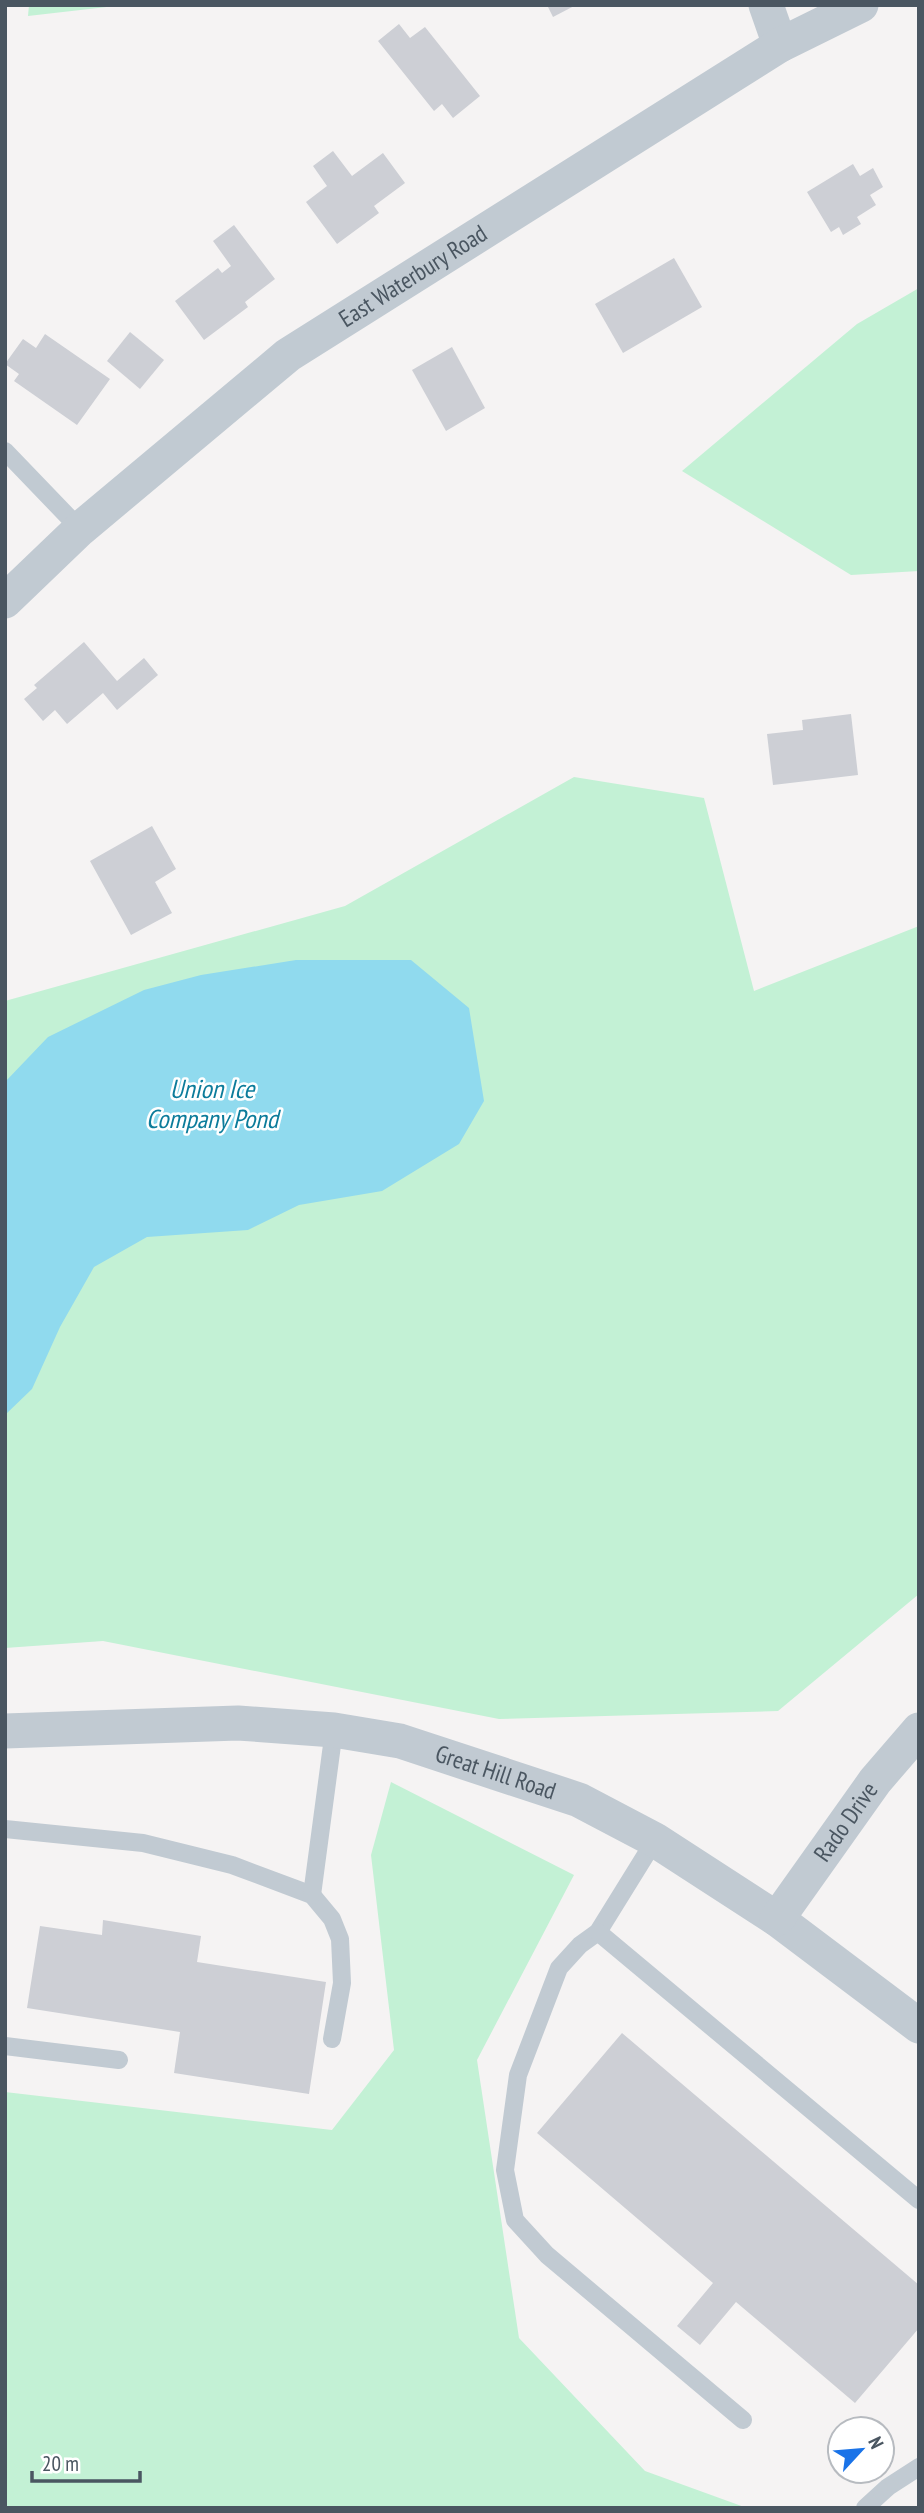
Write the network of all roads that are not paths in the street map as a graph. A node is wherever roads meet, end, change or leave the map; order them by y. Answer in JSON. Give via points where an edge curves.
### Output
{"nodes":[{"id":1,"x":766,"y":5,"type":"edge"},
{"id":2,"x":861,"y":5,"type":"edge"},
{"id":3,"x":780,"y":46,"type":"junction"},
{"id":4,"x":5,"y":451,"type":"edge"},
{"id":5,"x":80,"y":529,"type":"junction"},
{"id":6,"x":5,"y":601,"type":"edge"},
{"id":7,"x":334,"y":1730,"type":"junction"},
{"id":8,"x":919,"y":1730,"type":"edge"},
{"id":9,"x":5,"y":1731,"type":"edge"},
{"id":10,"x":5,"y":1829,"type":"edge"},
{"id":11,"x":655,"y":1840,"type":"junction"},
{"id":12,"x":312,"y":1895,"type":"junction"},
{"id":13,"x":777,"y":1919,"type":"junction"},
{"id":14,"x":598,"y":1932,"type":"junction"},
{"id":15,"x":919,"y":2026,"type":"edge"},
{"id":16,"x":332,"y":2039,"type":"dead end"},
{"id":17,"x":5,"y":2046,"type":"edge"},
{"id":18,"x":119,"y":2060,"type":"dead end"},
{"id":19,"x":919,"y":2200,"type":"edge"},
{"id":20,"x":743,"y":2420,"type":"dead end"},
{"id":21,"x":919,"y":2467,"type":"edge"},
{"id":22,"x":865,"y":2508,"type":"edge"}],
"edges":[{"from":1,"to":3,"type":"street"},
{"from":2,"to":3,"type":"street","name":"East Waterbury Road"},
{"from":3,"to":5,"type":"street","name":"East Waterbury Road","via":[[288,355]]},
{"from":4,"to":5,"type":"lane"},
{"from":5,"to":6,"type":"street","name":"East Waterbury Road"},
{"from":7,"to":9,"type":"street","name":"Great Hill Road","via":[[238,1723]]},
{"from":7,"to":11,"type":"street","name":"Great Hill Road","via":[[400,1741],[579,1800]]},
{"from":7,"to":12,"type":"lane"},
{"from":8,"to":13,"type":"street","name":"Rado Drive","via":[[875,1781]]},
{"from":10,"to":12,"type":"lane","via":[[143,1843],[232,1865]]},
{"from":11,"to":13,"type":"street","name":"Great Hill Road"},
{"from":11,"to":14,"type":"lane"},
{"from":12,"to":16,"type":"lane","via":[[340,1938],[342,1983]]},
{"from":13,"to":15,"type":"street","name":"Great Hill Road"},
{"from":14,"to":19,"type":"lane"},
{"from":14,"to":20,"type":"lane","via":[[559,1968],[518,2075],[505,2170],[515,2220],[547,2255]]},
{"from":17,"to":18,"type":"lane"},
{"from":21,"to":22,"type":"lane"}]}
